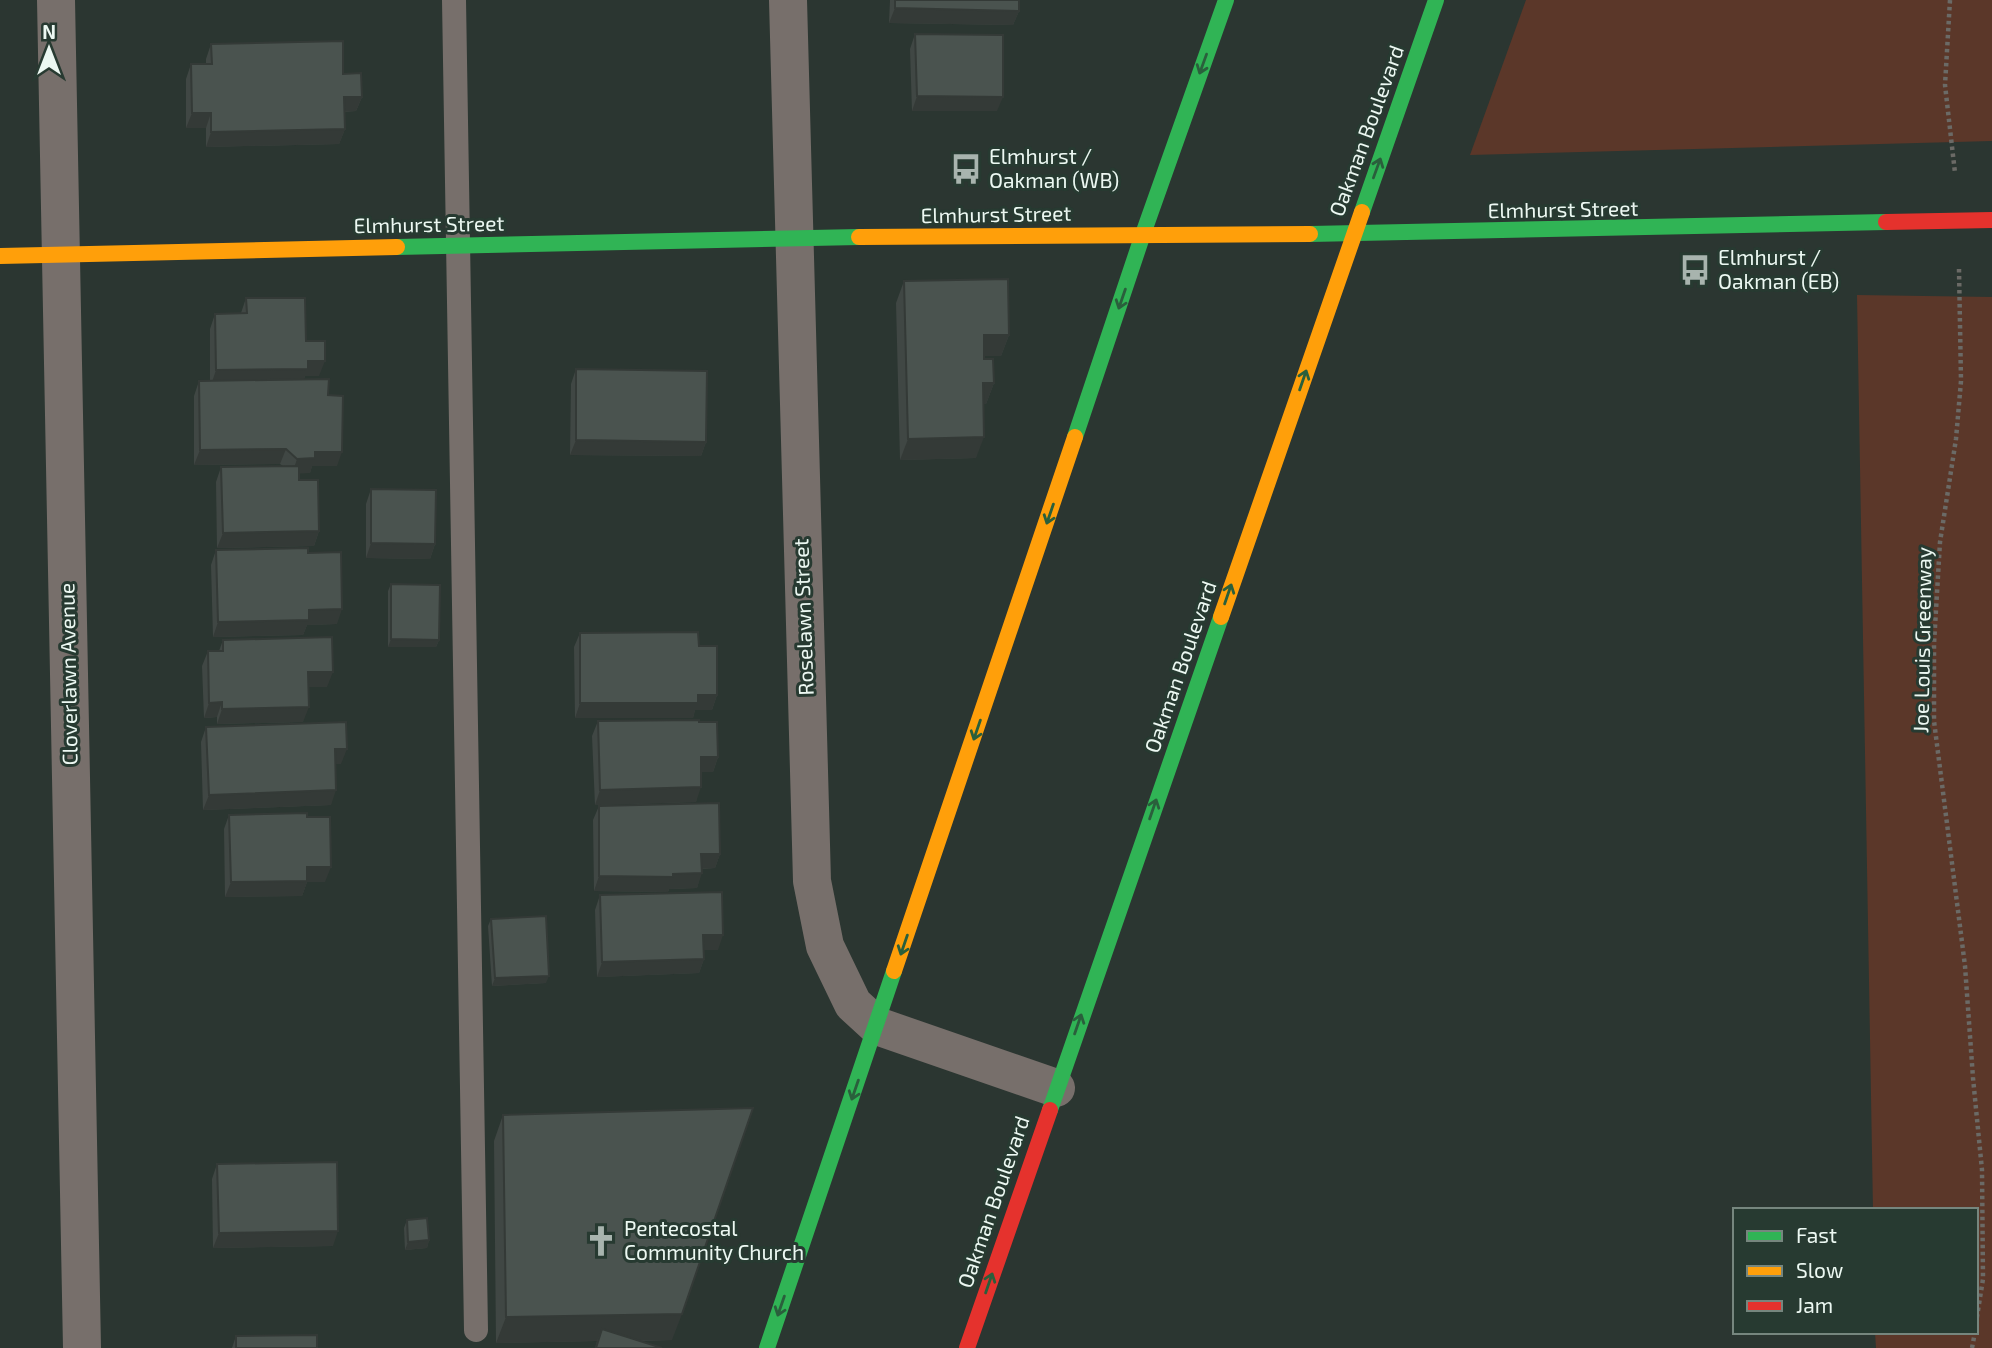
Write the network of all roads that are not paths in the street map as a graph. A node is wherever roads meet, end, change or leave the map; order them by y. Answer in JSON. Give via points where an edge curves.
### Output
{"nodes":[{"id":1,"x":56,"y":0,"type":"edge"},
{"id":2,"x":454,"y":0,"type":"edge"},
{"id":3,"x":789,"y":0,"type":"edge"},
{"id":4,"x":1226,"y":0,"type":"edge"},
{"id":5,"x":1436,"y":0,"type":"edge"},
{"id":6,"x":1992,"y":220,"type":"edge"},
{"id":7,"x":1354,"y":232,"type":"junction"},
{"id":8,"x":1143,"y":234,"type":"junction"},
{"id":9,"x":793,"y":238,"type":"junction"},
{"id":10,"x":459,"y":246,"type":"junction"},
{"id":11,"x":61,"y":254,"type":"junction"},
{"id":12,"x":0,"y":256,"type":"edge"},
{"id":13,"x":877,"y":1026,"type":"junction"},
{"id":14,"x":1056,"y":1088,"type":"junction"},
{"id":15,"x":476,"y":1330,"type":"dead end"},
{"id":16,"x":82,"y":1348,"type":"edge"},
{"id":17,"x":766,"y":1348,"type":"edge"},
{"id":18,"x":967,"y":1348,"type":"edge"}],
"edges":[{"from":1,"to":11,"type":"street","name":"Cloverlawn Avenue"},
{"from":2,"to":10,"type":"lane"},
{"from":3,"to":9,"type":"street","name":"Roselawn Street"},
{"from":4,"to":8,"type":"street","one_way":true},
{"from":7,"to":5,"type":"street","name":"Oakman Boulevard","one_way":true},
{"from":6,"to":7,"type":"street","name":"Elmhurst Street"},
{"from":7,"to":8,"type":"street","name":"Elmhurst Street"},
{"from":14,"to":7,"type":"street","name":"Oakman Boulevard","one_way":true},
{"from":8,"to":9,"type":"street","name":"Elmhurst Street"},
{"from":8,"to":13,"type":"street","one_way":true},
{"from":9,"to":10,"type":"street","name":"Elmhurst Street"},
{"from":9,"to":13,"type":"street","name":"Roselawn Street","via":[[812,881],[825,946],[853,1004]]},
{"from":10,"to":11,"type":"street","name":"Elmhurst Street"},
{"from":10,"to":15,"type":"lane"},
{"from":11,"to":12,"type":"street","name":"Elmhurst Street"},
{"from":11,"to":16,"type":"street","name":"Cloverlawn Avenue"},
{"from":13,"to":14,"type":"street","name":"Roselawn Street"},
{"from":13,"to":17,"type":"street","one_way":true},
{"from":18,"to":14,"type":"street","name":"Oakman Boulevard","one_way":true}]}
